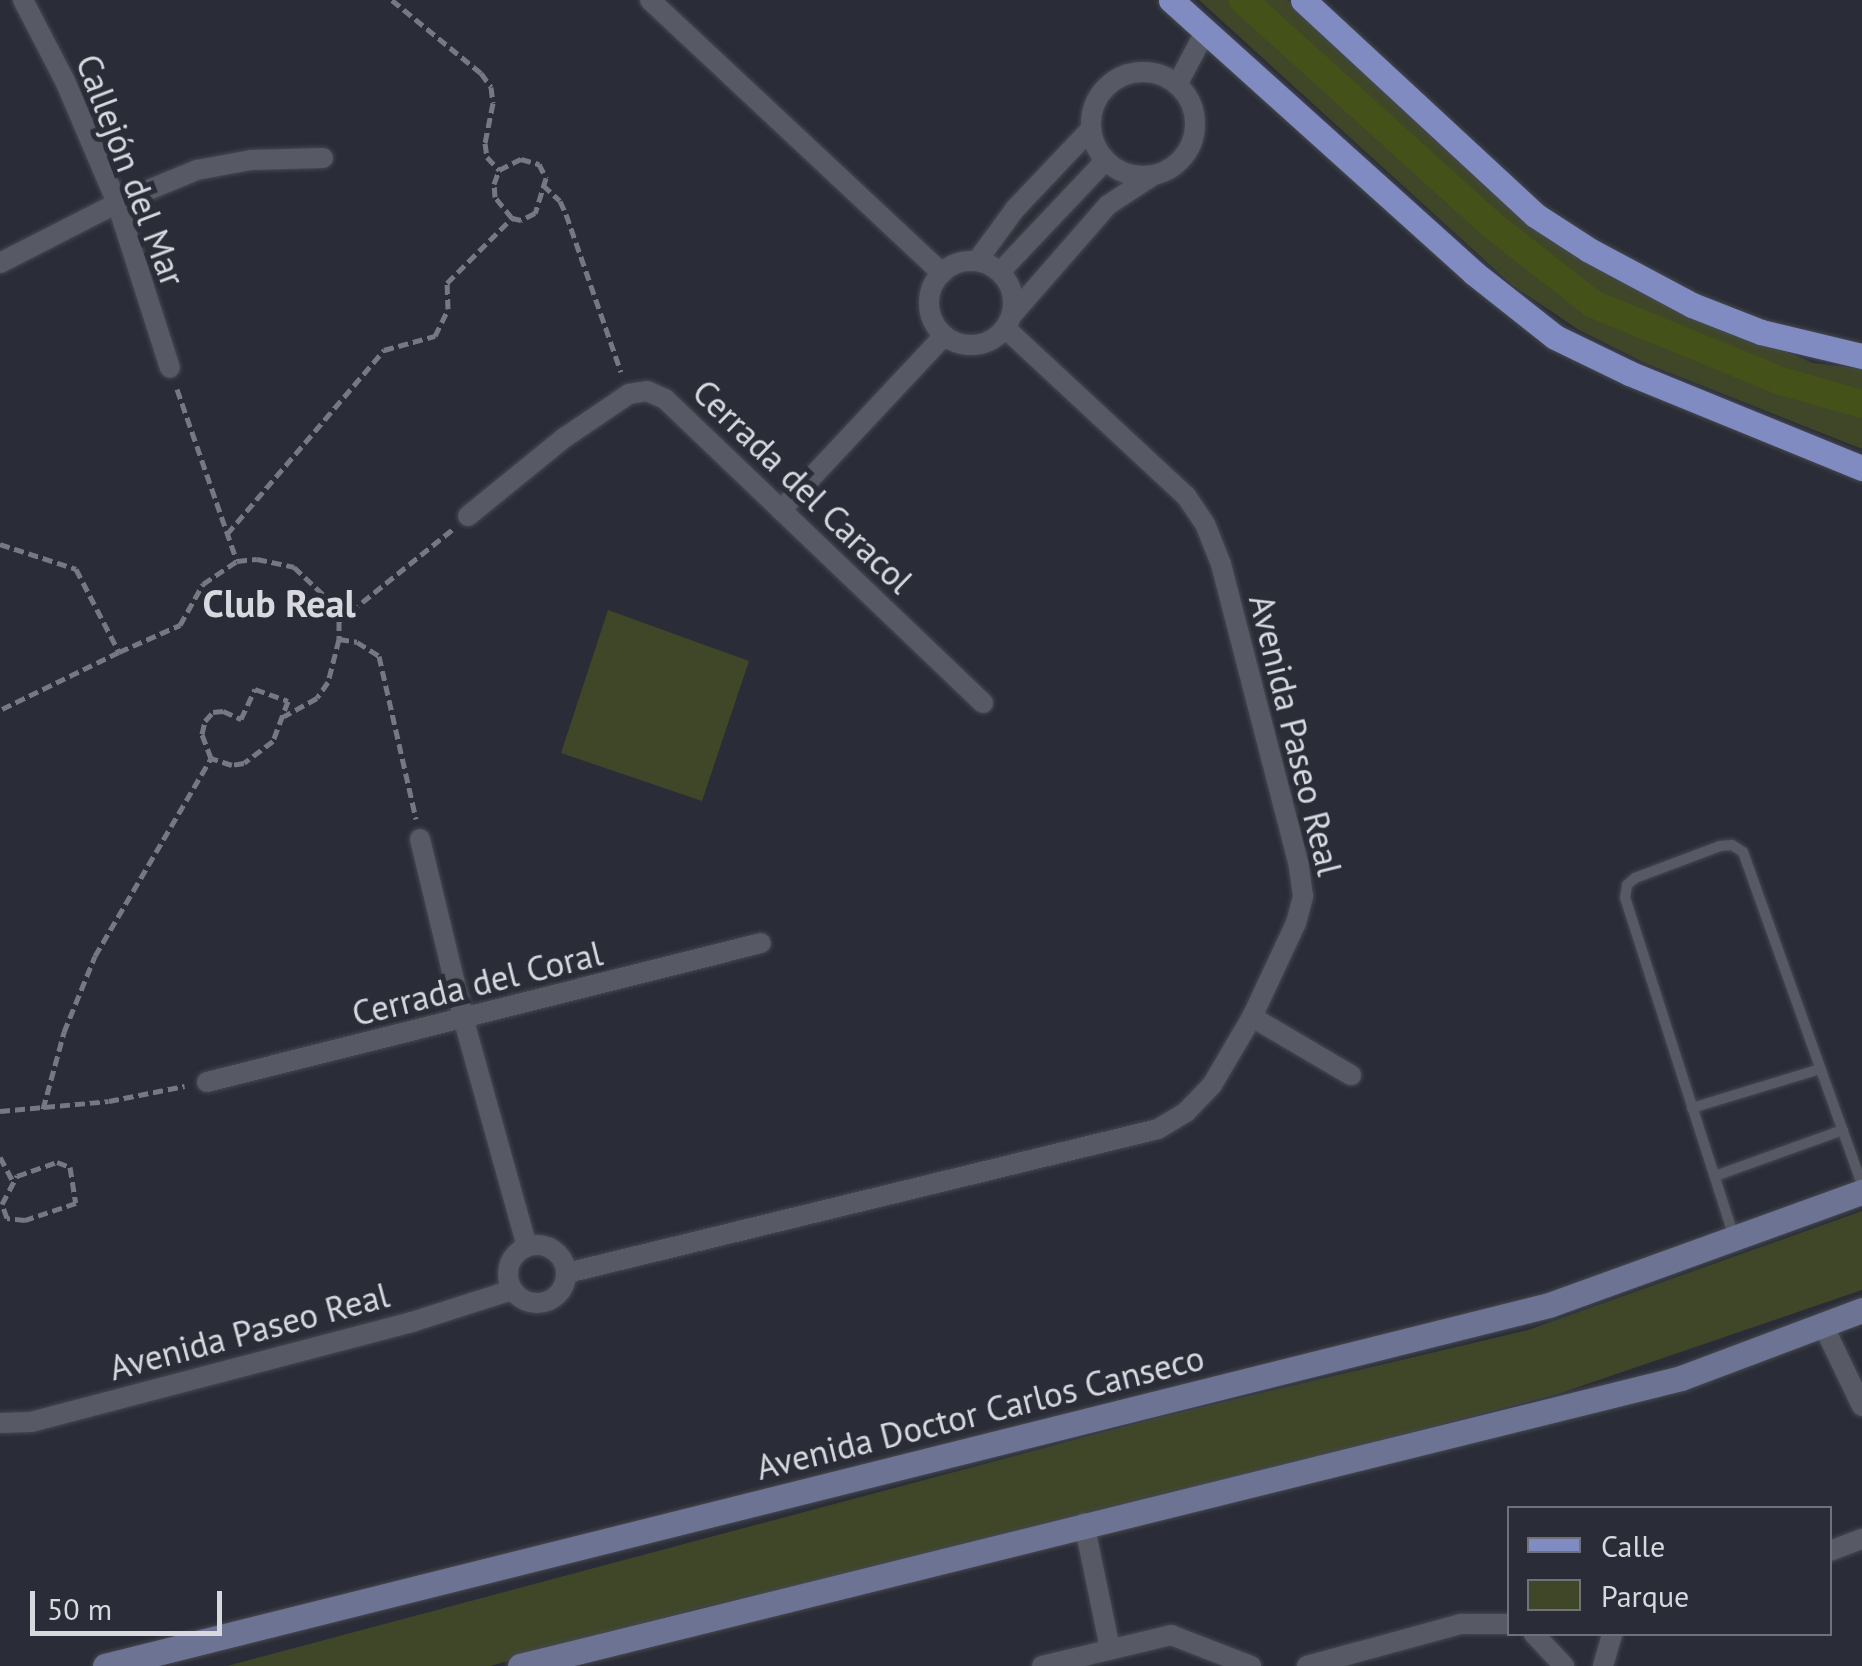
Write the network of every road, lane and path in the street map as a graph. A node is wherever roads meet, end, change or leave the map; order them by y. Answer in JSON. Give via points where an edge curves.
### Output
{"nodes":[{"id":1,"x":3,"y":0,"type":"edge"},
{"id":2,"x":14,"y":0,"type":"edge"},
{"id":3,"x":23,"y":0,"type":"edge"},
{"id":4,"x":392,"y":0,"type":"edge"},
{"id":5,"x":650,"y":0,"type":"edge"},
{"id":6,"x":1170,"y":0,"type":"edge"},
{"id":7,"x":1303,"y":0,"type":"edge"},
{"id":8,"x":1206,"y":32,"type":"junction"},
{"id":9,"x":1177,"y":85,"type":"junction"},
{"id":10,"x":1091,"y":129,"type":"junction"},
{"id":11,"x":323,"y":158,"type":"dead end"},
{"id":12,"x":1105,"y":161,"type":"junction"},
{"id":13,"x":498,"y":170,"type":"junction"},
{"id":14,"x":1152,"y":176,"type":"junction"},
{"id":15,"x":543,"y":185,"type":"junction"},
{"id":16,"x":117,"y":203,"type":"junction"},
{"id":17,"x":512,"y":218,"type":"junction"},
{"id":18,"x":977,"y":261,"type":"junction"},
{"id":19,"x":0,"y":263,"type":"edge"},
{"id":20,"x":1000,"y":272,"type":"junction"},
{"id":21,"x":942,"y":273,"type":"junction"},
{"id":22,"x":1008,"y":322,"type":"junction"},
{"id":23,"x":944,"y":336,"type":"junction"},
{"id":24,"x":1862,"y":356,"type":"edge"},
{"id":25,"x":170,"y":368,"type":"joint"},
{"id":26,"x":629,"y":394,"type":"junction"},
{"id":27,"x":1862,"y":468,"type":"edge"},
{"id":28,"x":782,"y":510,"type":"junction"},
{"id":29,"x":468,"y":516,"type":"joint"},
{"id":30,"x":228,"y":534,"type":"junction"},
{"id":31,"x":0,"y":544,"type":"edge"},
{"id":32,"x":237,"y":561,"type":"junction"},
{"id":33,"x":339,"y":621,"type":"junction"},
{"id":34,"x":339,"y":639,"type":"junction"},
{"id":35,"x":119,"y":652,"type":"junction"},
{"id":36,"x":983,"y":703,"type":"dead end"},
{"id":37,"x":0,"y":710,"type":"edge"},
{"id":38,"x":284,"y":716,"type":"junction"},
{"id":39,"x":211,"y":758,"type":"junction"},
{"id":40,"x":420,"y":840,"type":"joint"},
{"id":41,"x":761,"y":943,"type":"dead end"},
{"id":42,"x":1252,"y":1017,"type":"junction"},
{"id":43,"x":464,"y":1021,"type":"junction"},
{"id":44,"x":1820,"y":1069,"type":"junction"},
{"id":45,"x":1351,"y":1075,"type":"dead end"},
{"id":46,"x":207,"y":1082,"type":"joint"},
{"id":47,"x":1692,"y":1108,"type":"junction"},
{"id":48,"x":0,"y":1110,"type":"edge"},
{"id":49,"x":44,"y":1110,"type":"junction"},
{"id":50,"x":1842,"y":1130,"type":"junction"},
{"id":51,"x":0,"y":1157,"type":"edge"},
{"id":52,"x":1715,"y":1176,"type":"junction"},
{"id":53,"x":14,"y":1183,"type":"junction"},
{"id":54,"x":1862,"y":1188,"type":"edge"},
{"id":55,"x":1,"y":1210,"type":"edge"},
{"id":56,"x":1734,"y":1238,"type":"junction"},
{"id":57,"x":527,"y":1246,"type":"junction"},
{"id":58,"x":567,"y":1274,"type":"junction"},
{"id":59,"x":512,"y":1290,"type":"junction"},
{"id":60,"x":1862,"y":1310,"type":"edge"},
{"id":61,"x":1822,"y":1324,"type":"junction"},
{"id":62,"x":1862,"y":1406,"type":"edge"},
{"id":63,"x":0,"y":1423,"type":"edge"},
{"id":64,"x":1084,"y":1523,"type":"junction"},
{"id":65,"x":1862,"y":1539,"type":"edge"},
{"id":66,"x":1832,"y":1549,"type":"edge"},
{"id":67,"x":1507,"y":1624,"type":"edge"},
{"id":68,"x":1536,"y":1636,"type":"edge"},
{"id":69,"x":1611,"y":1636,"type":"edge"},
{"id":70,"x":1110,"y":1648,"type":"junction"},
{"id":71,"x":105,"y":1666,"type":"edge"},
{"id":72,"x":520,"y":1666,"type":"edge"},
{"id":73,"x":1042,"y":1666,"type":"edge"},
{"id":74,"x":1251,"y":1666,"type":"edge"},
{"id":75,"x":1307,"y":1666,"type":"edge"},
{"id":76,"x":1564,"y":1666,"type":"edge"},
{"id":77,"x":1603,"y":1666,"type":"edge"}],
"edges":[{"from":1,"to":2,"type":"street"},
{"from":3,"to":16,"type":"street","name":"Callejón del Mar"},
{"from":4,"to":13,"type":"path","via":[[491,87],[486,157]]},
{"from":5,"to":21,"type":"street"},
{"from":6,"to":8,"type":"main road"},
{"from":7,"to":24,"type":"main road","via":[[1535,215],[1589,250],[1640,281],[1761,332]]},
{"from":8,"to":9,"type":"street"},
{"from":8,"to":27,"type":"main road","via":[[1474,273],[1555,337]]},
{"from":9,"to":10,"type":"street","via":[[1162,75],[1127,74],[1100,95]]},
{"from":9,"to":14,"type":"street","via":[[1194,114],[1190,146],[1181,160]]},
{"from":10,"to":12,"type":"street"},
{"from":10,"to":18,"type":"street","via":[[1015,209]]},
{"from":11,"to":16,"type":"street","via":[[197,170]]},
{"from":12,"to":14,"type":"street","via":[[1134,176]]},
{"from":12,"to":20,"type":"street"},
{"from":13,"to":15,"type":"path","via":[[529,160],[544,170]]},
{"from":13,"to":17,"type":"path","via":[[495,197]]},
{"from":14,"to":22,"type":"street","via":[[1108,205]]},
{"from":15,"to":17,"type":"path","via":[[535,213]]},
{"from":15,"to":26,"type":"path","via":[[566,214]]},
{"from":16,"to":19,"type":"street"},
{"from":16,"to":25,"type":"street","name":"Callejón del Mar"},
{"from":17,"to":30,"type":"path","via":[[448,283],[448,308],[435,336],[384,350]]},
{"from":18,"to":20,"type":"street"},
{"from":18,"to":21,"type":"street"},
{"from":20,"to":22,"type":"street","via":[[1012,293]]},
{"from":21,"to":23,"type":"street","via":[[929,297]]},
{"from":22,"to":23,"type":"street","via":[[996,338],[969,346]]},
{"from":22,"to":42,"type":"street","name":"Avenida Paseo Real","via":[[1186,496],[1221,564],[1303,896]]},
{"from":23,"to":28,"type":"street"},
{"from":25,"to":30,"type":"path"},
{"from":26,"to":28,"type":"street","name":"Cerrada del Caracol","via":[[648,391],[665,399]]},
{"from":26,"to":29,"type":"street"},
{"from":28,"to":36,"type":"street","name":"Cerrada del Caracol"},
{"from":29,"to":33,"type":"path"},
{"from":30,"to":32,"type":"path"},
{"from":31,"to":35,"type":"path","via":[[76,569]]},
{"from":32,"to":33,"type":"path","via":[[257,558],[294,567],[321,588]]},
{"from":32,"to":35,"type":"path","via":[[204,584],[180,625]]},
{"from":33,"to":34,"type":"path"},
{"from":34,"to":38,"type":"path","via":[[317,698]]},
{"from":34,"to":40,"type":"path","via":[[379,656]]},
{"from":35,"to":37,"type":"path"},
{"from":38,"to":39,"type":"path","via":[[256,758],[232,765]]},
{"from":38,"to":39,"type":"path","via":[[285,698],[260,689],[251,693],[241,719],[213,712],[202,734]]},
{"from":39,"to":49,"type":"path","via":[[95,956],[64,1032]]},
{"from":40,"to":43,"type":"street"},
{"from":41,"to":43,"type":"street","name":"Cerrada del Coral"},
{"from":42,"to":45,"type":"street"},
{"from":42,"to":58,"type":"street","name":"Avenida Paseo Real","via":[[1212,1084],[1158,1129]]},
{"from":43,"to":46,"type":"street","name":"Cerrada del Coral"},
{"from":43,"to":57,"type":"street"},
{"from":44,"to":47,"type":"lane"},
{"from":44,"to":47,"type":"lane","via":[[1743,852],[1720,846],[1635,878],[1625,898]]},
{"from":44,"to":50,"type":"lane"},
{"from":46,"to":49,"type":"path"},
{"from":47,"to":52,"type":"lane"},
{"from":48,"to":49,"type":"path"},
{"from":50,"to":52,"type":"lane"},
{"from":50,"to":54,"type":"lane"},
{"from":51,"to":53,"type":"path"},
{"from":52,"to":56,"type":"lane"},
{"from":53,"to":55,"type":"path"},
{"from":53,"to":55,"type":"path","via":[[22,1172],[64,1163],[79,1198],[25,1220],[7,1218]]},
{"from":54,"to":56,"type":"main road","name":"Avenida Doctor Carlos Canseco"},
{"from":56,"to":71,"type":"main road","name":"Avenida Doctor Carlos Canseco","via":[[1549,1306]]},
{"from":57,"to":58,"type":"street","via":[[549,1246]]},
{"from":57,"to":59,"type":"street","via":[[508,1270]]},
{"from":58,"to":59,"type":"street","via":[[551,1300],[530,1302]]},
{"from":59,"to":63,"type":"street","name":"Avenida Paseo Real","via":[[31,1422]]},
{"from":60,"to":61,"type":"main road"},
{"from":61,"to":62,"type":"street"},
{"from":61,"to":64,"type":"main road","via":[[1681,1378]]},
{"from":64,"to":70,"type":"street"},
{"from":64,"to":72,"type":"main road"},
{"from":65,"to":66,"type":"street"},
{"from":67,"to":75,"type":"street","via":[[1461,1624]]},
{"from":68,"to":76,"type":"street"},
{"from":69,"to":77,"type":"street"},
{"from":70,"to":73,"type":"street"},
{"from":70,"to":74,"type":"street","via":[[1171,1635]]}]}
